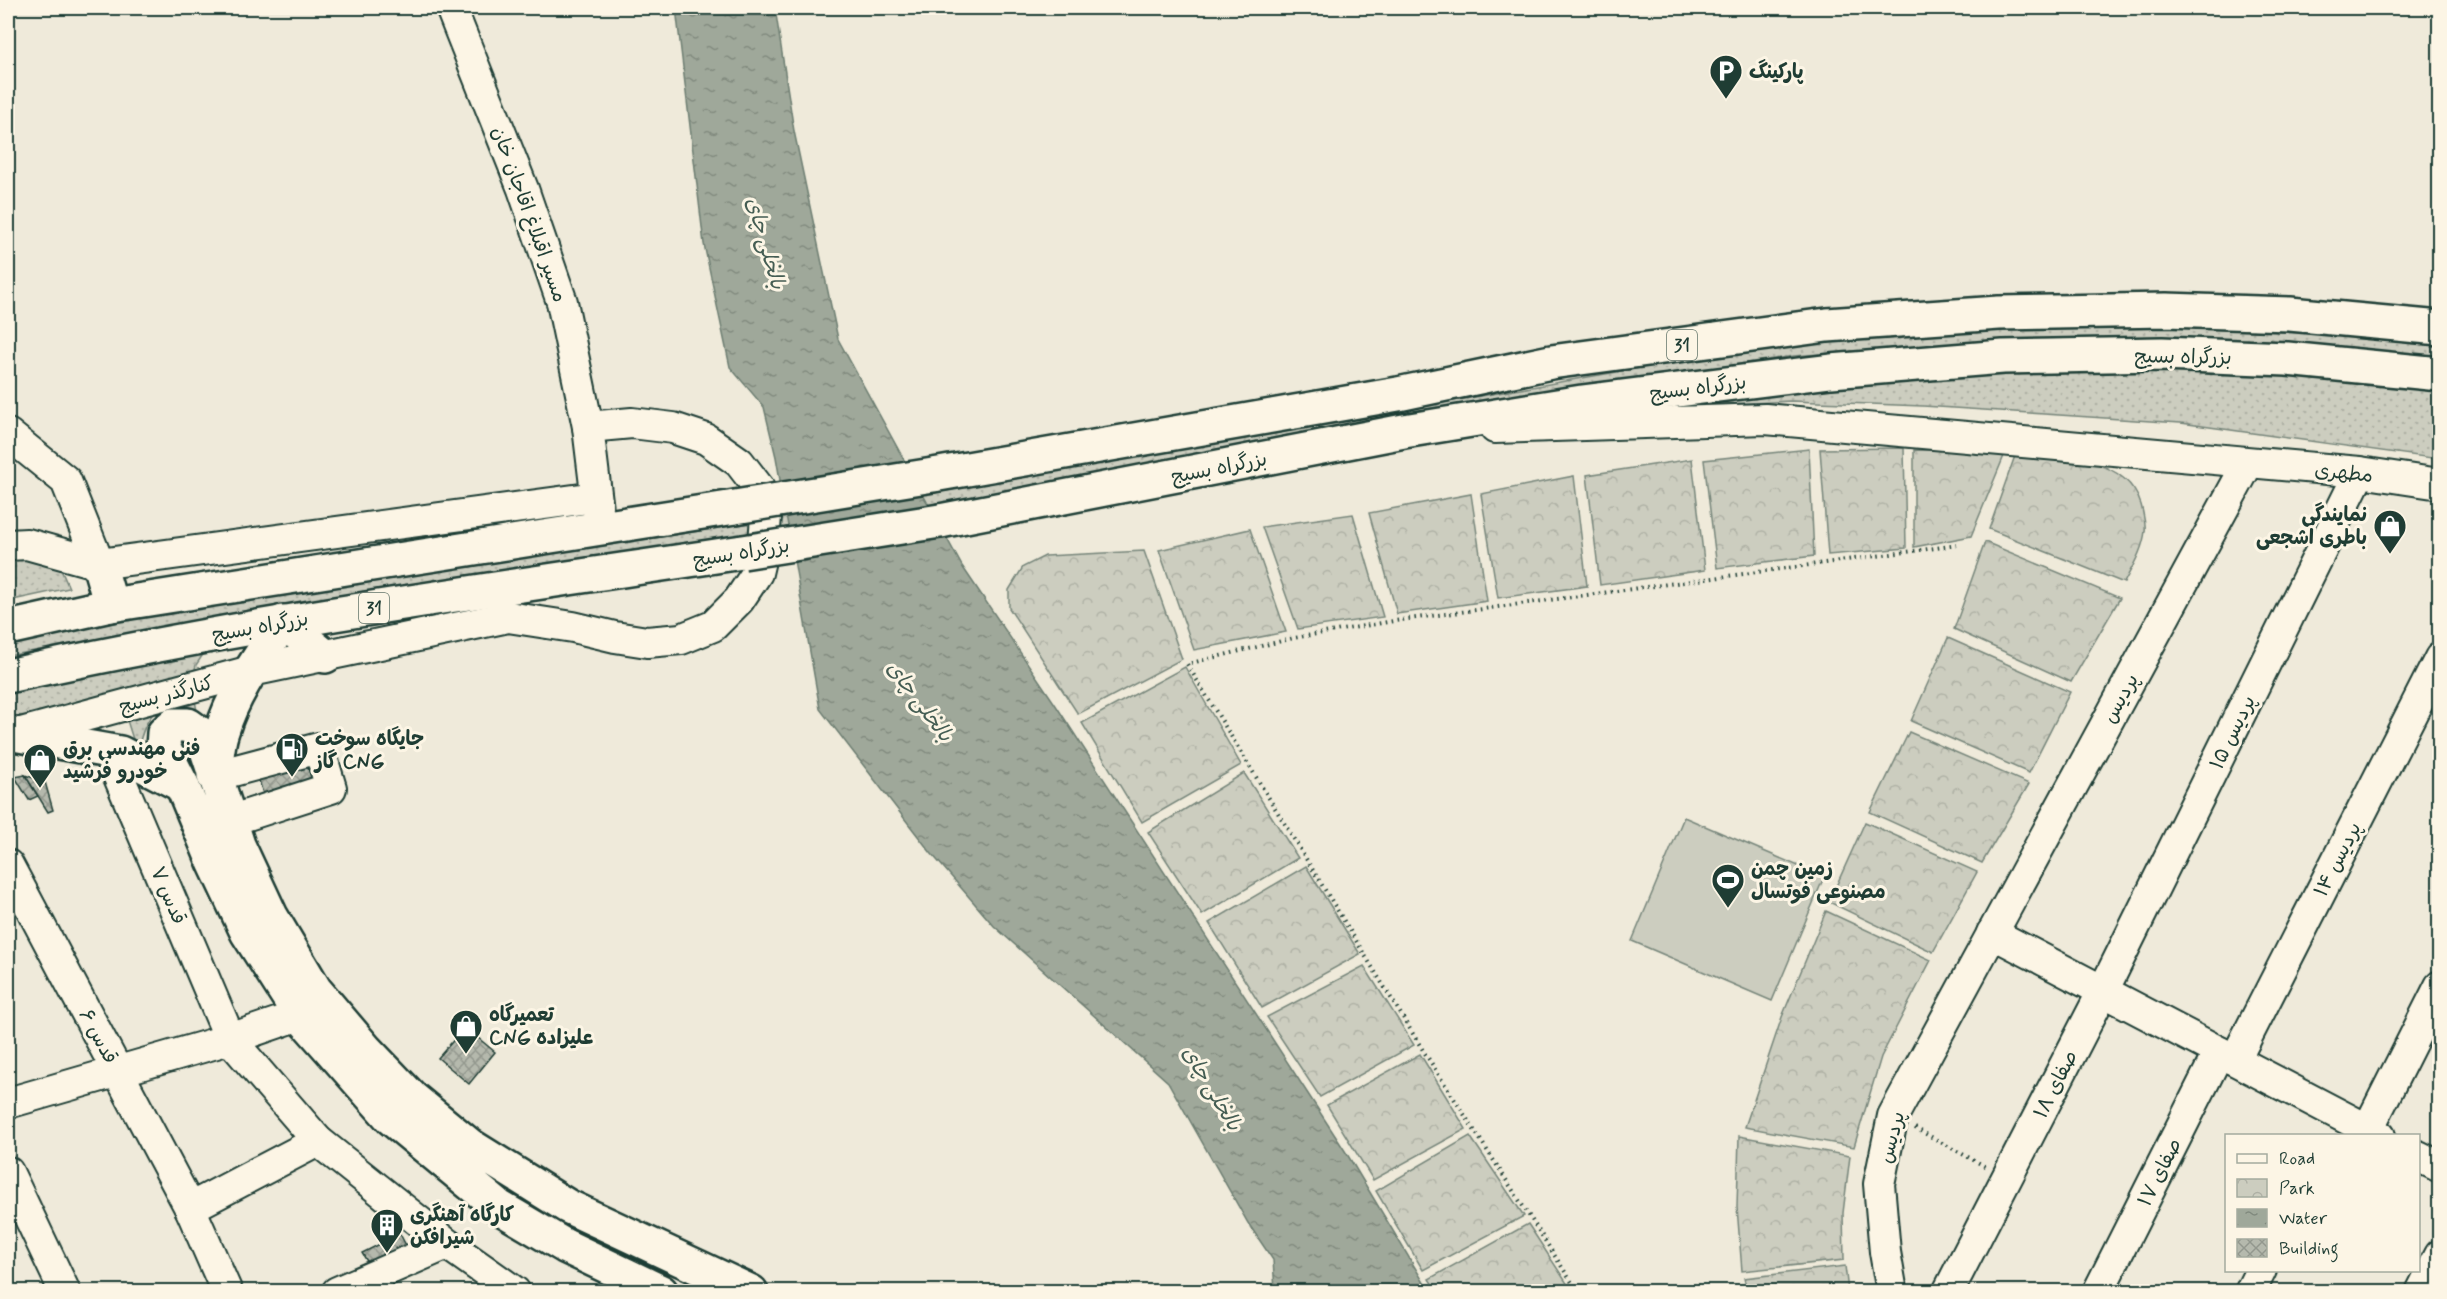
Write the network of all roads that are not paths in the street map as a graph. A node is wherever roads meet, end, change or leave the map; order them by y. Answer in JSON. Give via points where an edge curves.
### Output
{"nodes":[{"id":1,"x":451,"y":8,"type":"edge"},
{"id":2,"x":2439,"y":328,"type":"edge"},
{"id":3,"x":2439,"y":374,"type":"edge"},
{"id":4,"x":588,"y":427,"type":"junction"},
{"id":5,"x":1404,"y":431,"type":"junction"},
{"id":6,"x":8,"y":434,"type":"edge"},
{"id":7,"x":2248,"y":463,"type":"junction"},
{"id":8,"x":2360,"y":472,"type":"junction"},
{"id":9,"x":2439,"y":484,"type":"edge"},
{"id":10,"x":598,"y":512,"type":"junction"},
{"id":11,"x":8,"y":545,"type":"edge"},
{"id":12,"x":99,"y":564,"type":"junction"},
{"id":13,"x":111,"y":605,"type":"junction"},
{"id":14,"x":283,"y":622,"type":"junction"},
{"id":15,"x":8,"y":628,"type":"edge"},
{"id":16,"x":325,"y":656,"type":"junction"},
{"id":17,"x":2439,"y":658,"type":"edge"},
{"id":18,"x":251,"y":671,"type":"junction"},
{"id":19,"x":8,"y":676,"type":"edge"},
{"id":20,"x":11,"y":735,"type":"edge"},
{"id":21,"x":108,"y":751,"type":"junction"},
{"id":22,"x":214,"y":776,"type":"junction"},
{"id":23,"x":182,"y":785,"type":"junction"},
{"id":24,"x":229,"y":821,"type":"junction"},
{"id":25,"x":8,"y":865,"type":"edge"},
{"id":26,"x":1992,"y":933,"type":"junction"},
{"id":27,"x":2439,"y":986,"type":"edge"},
{"id":28,"x":2103,"y":991,"type":"junction"},
{"id":29,"x":300,"y":1015,"type":"junction"},
{"id":30,"x":230,"y":1039,"type":"junction"},
{"id":31,"x":2227,"y":1056,"type":"junction"},
{"id":32,"x":118,"y":1072,"type":"junction"},
{"id":33,"x":8,"y":1103,"type":"edge"},
{"id":34,"x":2336,"y":1125,"type":"edge"},
{"id":35,"x":2374,"y":1132,"type":"edge"},
{"id":36,"x":318,"y":1141,"type":"junction"},
{"id":37,"x":2420,"y":1157,"type":"edge"},
{"id":38,"x":2439,"y":1167,"type":"edge"},
{"id":39,"x":8,"y":1172,"type":"edge"},
{"id":40,"x":190,"y":1208,"type":"junction"},
{"id":41,"x":447,"y":1244,"type":"junction"},
{"id":42,"x":653,"y":1247,"type":"junction"},
{"id":43,"x":2439,"y":1256,"type":"edge"},
{"id":44,"x":2260,"y":1272,"type":"edge"},
{"id":45,"x":636,"y":1288,"type":"edge"},
{"id":46,"x":65,"y":1292,"type":"edge"},
{"id":47,"x":227,"y":1292,"type":"edge"},
{"id":48,"x":337,"y":1292,"type":"edge"},
{"id":49,"x":515,"y":1292,"type":"edge"},
{"id":50,"x":751,"y":1292,"type":"edge"},
{"id":51,"x":1892,"y":1292,"type":"edge"},
{"id":52,"x":1948,"y":1292,"type":"edge"},
{"id":53,"x":2098,"y":1292,"type":"edge"},
{"id":54,"x":2250,"y":1292,"type":"edge"},
{"id":55,"x":2421,"y":1292,"type":"edge"}],
"edges":[{"from":1,"to":4,"type":"street","name":"مسیر اقبلاغ اقاجان خان","via":[[523,189],[562,302]]},
{"from":2,"to":10,"type":"main road","name":"بزرگراه بسیج","number":"31","bridge":true,"via":[[2290,314],[2166,310],[1999,313],[1827,325],[1551,362],[1398,394],[735,507]]},
{"from":3,"to":5,"type":"main road","name":"بزرگراه بسیج","number":"31","via":[[2287,359],[2162,354],[2003,357],[1831,370],[1582,402]]},
{"from":4,"to":10,"type":"street","name":"مسیر اقبلاغ اقاجان خان"},
{"from":4,"to":16,"type":"street","name":"کنارگذر بسیج","via":[[632,423],[673,428],[706,439],[739,462],[759,488],[766,516],[758,573],[713,626],[681,639],[647,642],[508,617]]},
{"from":5,"to":7,"type":"street","name":"مطهری","via":[[1765,419]]},
{"from":5,"to":14,"type":"main road","name":"بزرگراه بسیج","number":"31","bridge":true,"via":[[940,522]]},
{"from":6,"to":12,"type":"street","via":[[66,481]]},
{"from":7,"to":8,"type":"street","name":"مطهری"},
{"from":7,"to":26,"type":"street","name":"پردیس"},
{"from":8,"to":9,"type":"street","name":"مطهری"},
{"from":8,"to":28,"type":"street","name":"پردیس ۱۵"},
{"from":10,"to":12,"type":"street"},
{"from":10,"to":13,"type":"main road","name":"بزرگراه بسیج","number":"31"},
{"from":11,"to":12,"type":"street","via":[[27,544]]},
{"from":12,"to":13,"type":"main road"},
{"from":13,"to":15,"type":"main road","name":"بزرگراه بسیج","number":"31"},
{"from":14,"to":16,"type":"main road"},
{"from":14,"to":18,"type":"main road"},
{"from":14,"to":19,"type":"main road","name":"بزرگراه بسیج","number":"31"},
{"from":16,"to":18,"type":"street","name":"کنارگذر بسیج"},
{"from":17,"to":31,"type":"street","name":"پردیس ۱۴"},
{"from":18,"to":20,"type":"street","name":"کنارگذر بسیج"},
{"from":18,"to":22,"type":"main road","via":[[229,710]]},
{"from":20,"to":21,"type":"main road"},
{"from":21,"to":23,"type":"main road","via":[[120,753]]},
{"from":21,"to":30,"type":"street","name":"قدس ۷"},
{"from":22,"to":23,"type":"main road","via":[[202,735],[188,725],[174,725],[164,733],[163,747]]},
{"from":22,"to":24,"type":"main road"},
{"from":22,"to":24,"type":"street","via":[[319,748],[331,788]]},
{"from":23,"to":29,"type":"main road","via":[[247,932]]},
{"from":24,"to":42,"type":"main road","via":[[271,916],[315,990],[412,1098],[470,1145],[567,1206]]},
{"from":25,"to":32,"type":"street","name":"قدس ۶"},
{"from":26,"to":28,"type":"street"},
{"from":26,"to":51,"type":"street","name":"پردیس","via":[[1893,1116],[1879,1184]]},
{"from":27,"to":35,"type":"street"},
{"from":28,"to":31,"type":"street"},
{"from":28,"to":52,"type":"street","name":"صفای ۱۸"},
{"from":29,"to":30,"type":"street"},
{"from":29,"to":45,"type":"main road","via":[[391,1118],[456,1173],[499,1207]]},
{"from":30,"to":32,"type":"street"},
{"from":30,"to":36,"type":"street","name":"قدس ۷"},
{"from":31,"to":34,"type":"street"},
{"from":31,"to":53,"type":"street","name":"صفای ۱۷"},
{"from":32,"to":33,"type":"street"},
{"from":32,"to":40,"type":"street","name":"قدس ۶"},
{"from":34,"to":35,"type":"street"},
{"from":36,"to":40,"type":"street"},
{"from":36,"to":41,"type":"street","name":"قدس ۷"},
{"from":37,"to":38,"type":"street"},
{"from":39,"to":46,"type":"street"},
{"from":40,"to":47,"type":"street","name":"قدس ۶"},
{"from":41,"to":48,"type":"street"},
{"from":41,"to":49,"type":"street","name":"قدس ۷"},
{"from":42,"to":45,"type":"main road"},
{"from":42,"to":50,"type":"main road"},
{"from":43,"to":55,"type":"street"},
{"from":44,"to":54,"type":"street"}]}
